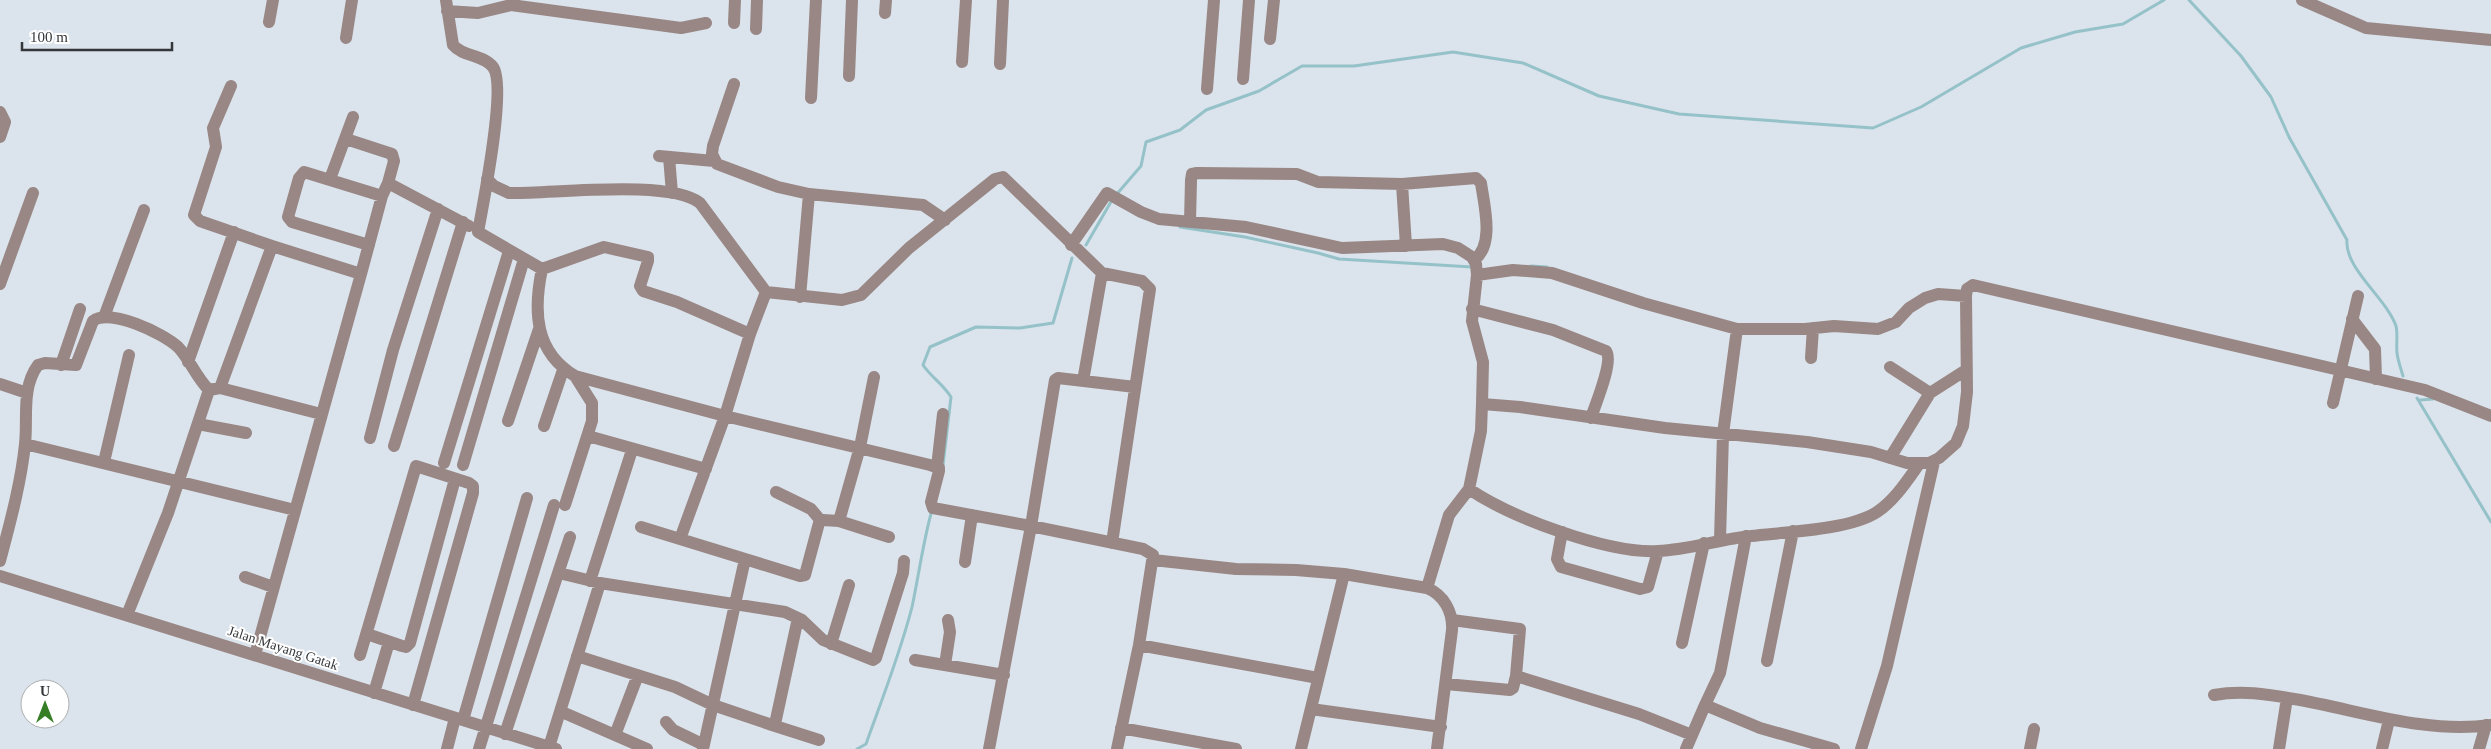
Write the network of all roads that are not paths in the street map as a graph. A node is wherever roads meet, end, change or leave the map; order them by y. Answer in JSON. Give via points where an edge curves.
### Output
{"nodes":[{"id":1,"x":273,"y":0,"type":"edge"},
{"id":2,"x":352,"y":0,"type":"edge"},
{"id":3,"x":735,"y":0,"type":"edge"},
{"id":4,"x":758,"y":0,"type":"edge"},
{"id":5,"x":816,"y":0,"type":"edge"},
{"id":6,"x":852,"y":0,"type":"edge"},
{"id":7,"x":886,"y":0,"type":"edge"},
{"id":8,"x":966,"y":0,"type":"edge"},
{"id":9,"x":1003,"y":0,"type":"edge"},
{"id":10,"x":1214,"y":0,"type":"edge"},
{"id":11,"x":1249,"y":0,"type":"edge"},
{"id":12,"x":1274,"y":0,"type":"edge"},
{"id":13,"x":2302,"y":0,"type":"edge"},
{"id":14,"x":446,"y":6,"type":"edge"},
{"id":15,"x":885,"y":13,"type":"dead end"},
{"id":16,"x":269,"y":22,"type":"dead end"},
{"id":17,"x":706,"y":23,"type":"dead end"},
{"id":18,"x":734,"y":23,"type":"dead end"},
{"id":19,"x":756,"y":29,"type":"dead end"},
{"id":20,"x":346,"y":38,"type":"dead end"},
{"id":21,"x":1270,"y":39,"type":"dead end"},
{"id":22,"x":2491,"y":40,"type":"edge"},
{"id":23,"x":962,"y":62,"type":"dead end"},
{"id":24,"x":1000,"y":64,"type":"dead end"},
{"id":25,"x":849,"y":76,"type":"dead end"},
{"id":26,"x":1242,"y":79,"type":"dead end"},
{"id":27,"x":734,"y":84,"type":"dead end"},
{"id":28,"x":232,"y":86,"type":"dead end"},
{"id":29,"x":1208,"y":89,"type":"dead end"},
{"id":30,"x":811,"y":98,"type":"dead end"},
{"id":31,"x":0,"y":112,"type":"edge"},
{"id":32,"x":353,"y":117,"type":"dead end"},
{"id":33,"x":0,"y":137,"type":"edge"},
{"id":34,"x":346,"y":139,"type":"junction"},
{"id":35,"x":714,"y":160,"type":"junction"},
{"id":36,"x":330,"y":179,"type":"junction"},
{"id":37,"x":388,"y":183,"type":"junction"},
{"id":38,"x":486,"y":184,"type":"junction"},
{"id":39,"x":1402,"y":184,"type":"junction"},
{"id":40,"x":33,"y":193,"type":"dead end"},
{"id":41,"x":672,"y":193,"type":"junction"},
{"id":42,"x":809,"y":194,"type":"junction"},
{"id":43,"x":382,"y":196,"type":"junction"},
{"id":44,"x":438,"y":209,"type":"junction"},
{"id":45,"x":144,"y":210,"type":"dead end"},
{"id":46,"x":945,"y":220,"type":"junction"},
{"id":47,"x":463,"y":222,"type":"junction"},
{"id":48,"x":1190,"y":222,"type":"junction"},
{"id":49,"x":234,"y":232,"type":"junction"},
{"id":50,"x":478,"y":232,"type":"junction"},
{"id":51,"x":1071,"y":244,"type":"junction"},
{"id":52,"x":369,"y":245,"type":"junction"},
{"id":53,"x":272,"y":246,"type":"junction"},
{"id":54,"x":1406,"y":246,"type":"junction"},
{"id":55,"x":509,"y":250,"type":"junction"},
{"id":56,"x":524,"y":259,"type":"junction"},
{"id":57,"x":1476,"y":267,"type":"junction"},
{"id":58,"x":542,"y":269,"type":"junction"},
{"id":59,"x":1102,"y":273,"type":"junction"},
{"id":60,"x":361,"y":274,"type":"junction"},
{"id":61,"x":0,"y":284,"type":"edge"},
{"id":62,"x":766,"y":292,"type":"junction"},
{"id":63,"x":1966,"y":293,"type":"junction"},
{"id":64,"x":2358,"y":296,"type":"dead end"},
{"id":65,"x":800,"y":297,"type":"junction"},
{"id":66,"x":80,"y":309,"type":"dead end"},
{"id":67,"x":1472,"y":309,"type":"junction"},
{"id":68,"x":104,"y":317,"type":"junction"},
{"id":69,"x":2352,"y":319,"type":"junction"},
{"id":70,"x":75,"y":323,"type":"junction"},
{"id":71,"x":91,"y":326,"type":"junction"},
{"id":72,"x":753,"y":326,"type":"junction"},
{"id":73,"x":1813,"y":328,"type":"junction"},
{"id":74,"x":539,"y":329,"type":"junction"},
{"id":75,"x":1737,"y":329,"type":"junction"},
{"id":76,"x":129,"y":355,"type":"dead end"},
{"id":77,"x":1811,"y":358,"type":"dead end"},
{"id":78,"x":188,"y":362,"type":"junction"},
{"id":79,"x":61,"y":365,"type":"junction"},
{"id":80,"x":1890,"y":367,"type":"dead end"},
{"id":81,"x":563,"y":370,"type":"junction"},
{"id":82,"x":1966,"y":370,"type":"junction"},
{"id":83,"x":2339,"y":370,"type":"junction"},
{"id":84,"x":575,"y":376,"type":"junction"},
{"id":85,"x":874,"y":377,"type":"dead end"},
{"id":86,"x":2376,"y":379,"type":"junction"},
{"id":87,"x":1083,"y":381,"type":"junction"},
{"id":88,"x":0,"y":384,"type":"edge"},
{"id":89,"x":1135,"y":387,"type":"junction"},
{"id":90,"x":215,"y":389,"type":"junction"},
{"id":91,"x":27,"y":392,"type":"junction"},
{"id":92,"x":1930,"y":393,"type":"junction"},
{"id":93,"x":2333,"y":403,"type":"dead end"},
{"id":94,"x":1482,"y":404,"type":"junction"},
{"id":95,"x":321,"y":414,"type":"junction"},
{"id":96,"x":943,"y":414,"type":"dead end"},
{"id":97,"x":725,"y":416,"type":"junction"},
{"id":98,"x":2491,"y":416,"type":"edge"},
{"id":99,"x":1591,"y":418,"type":"junction"},
{"id":100,"x":508,"y":421,"type":"dead end"},
{"id":101,"x":198,"y":424,"type":"junction"},
{"id":102,"x":544,"y":426,"type":"dead end"},
{"id":103,"x":246,"y":433,"type":"dead end"},
{"id":104,"x":1723,"y":434,"type":"junction"},
{"id":105,"x":588,"y":436,"type":"junction"},
{"id":106,"x":370,"y":438,"type":"dead end"},
{"id":107,"x":25,"y":444,"type":"junction"},
{"id":108,"x":394,"y":446,"type":"dead end"},
{"id":109,"x":860,"y":447,"type":"junction"},
{"id":110,"x":632,"y":450,"type":"junction"},
{"id":111,"x":1890,"y":458,"type":"junction"},
{"id":112,"x":104,"y":462,"type":"junction"},
{"id":113,"x":1934,"y":462,"type":"junction"},
{"id":114,"x":444,"y":464,"type":"dead end"},
{"id":115,"x":1919,"y":464,"type":"junction"},
{"id":116,"x":463,"y":466,"type":"dead end"},
{"id":117,"x":937,"y":468,"type":"junction"},
{"id":118,"x":706,"y":469,"type":"junction"},
{"id":119,"x":455,"y":479,"type":"junction"},
{"id":120,"x":179,"y":480,"type":"junction"},
{"id":121,"x":1469,"y":490,"type":"junction"},
{"id":122,"x":776,"y":492,"type":"dead end"},
{"id":123,"x":527,"y":498,"type":"dead end"},
{"id":124,"x":296,"y":510,"type":"junction"},
{"id":125,"x":972,"y":515,"type":"junction"},
{"id":126,"x":822,"y":521,"type":"junction"},
{"id":127,"x":839,"y":521,"type":"junction"},
{"id":128,"x":1031,"y":526,"type":"junction"},
{"id":129,"x":641,"y":527,"type":"dead end"},
{"id":130,"x":1793,"y":531,"type":"junction"},
{"id":131,"x":1562,"y":532,"type":"junction"},
{"id":132,"x":889,"y":536,"type":"dead end"},
{"id":133,"x":1746,"y":536,"type":"junction"},
{"id":134,"x":570,"y":537,"type":"dead end"},
{"id":135,"x":680,"y":539,"type":"junction"},
{"id":136,"x":1720,"y":540,"type":"junction"},
{"id":137,"x":1112,"y":543,"type":"junction"},
{"id":138,"x":1704,"y":543,"type":"junction"},
{"id":139,"x":1658,"y":552,"type":"junction"},
{"id":140,"x":745,"y":559,"type":"junction"},
{"id":141,"x":1153,"y":560,"type":"junction"},
{"id":142,"x":0,"y":561,"type":"edge"},
{"id":143,"x":904,"y":561,"type":"dead end"},
{"id":144,"x":965,"y":562,"type":"dead end"},
{"id":145,"x":559,"y":573,"type":"junction"},
{"id":146,"x":1344,"y":574,"type":"junction"},
{"id":147,"x":0,"y":576,"type":"edge"},
{"id":148,"x":244,"y":577,"type":"dead end"},
{"id":149,"x":595,"y":582,"type":"junction"},
{"id":150,"x":849,"y":585,"type":"dead end"},
{"id":151,"x":274,"y":587,"type":"junction"},
{"id":152,"x":1427,"y":588,"type":"junction"},
{"id":153,"x":735,"y":605,"type":"junction"},
{"id":154,"x":127,"y":615,"type":"junction"},
{"id":155,"x":798,"y":618,"type":"junction"},
{"id":156,"x":948,"y":620,"type":"dead end"},
{"id":157,"x":1452,"y":620,"type":"junction"},
{"id":158,"x":367,"y":634,"type":"junction"},
{"id":159,"x":389,"y":642,"type":"junction"},
{"id":160,"x":1682,"y":643,"type":"dead end"},
{"id":161,"x":831,"y":644,"type":"junction"},
{"id":162,"x":1139,"y":645,"type":"junction"},
{"id":163,"x":360,"y":654,"type":"dead end"},
{"id":164,"x":255,"y":655,"type":"junction"},
{"id":165,"x":577,"y":656,"type":"junction"},
{"id":166,"x":915,"y":660,"type":"dead end"},
{"id":167,"x":1767,"y":661,"type":"dead end"},
{"id":168,"x":945,"y":666,"type":"junction"},
{"id":169,"x":638,"y":675,"type":"junction"},
{"id":170,"x":1004,"y":675,"type":"junction"},
{"id":171,"x":1516,"y":676,"type":"junction"},
{"id":172,"x":1318,"y":678,"type":"junction"},
{"id":173,"x":1446,"y":684,"type":"junction"},
{"id":174,"x":374,"y":693,"type":"junction"},
{"id":175,"x":2214,"y":695,"type":"dead end"},
{"id":176,"x":2287,"y":698,"type":"junction"},
{"id":177,"x":413,"y":705,"type":"junction"},
{"id":178,"x":713,"y":705,"type":"junction"},
{"id":179,"x":1705,"y":705,"type":"junction"},
{"id":180,"x":1312,"y":709,"type":"junction"},
{"id":181,"x":562,"y":712,"type":"junction"},
{"id":182,"x":459,"y":719,"type":"junction"},
{"id":183,"x":2389,"y":720,"type":"junction"},
{"id":184,"x":666,"y":722,"type":"dead end"},
{"id":185,"x":2488,"y":725,"type":"edge"},
{"id":186,"x":772,"y":726,"type":"junction"},
{"id":187,"x":1441,"y":727,"type":"junction"},
{"id":188,"x":487,"y":728,"type":"junction"},
{"id":189,"x":1121,"y":728,"type":"junction"},
{"id":190,"x":2034,"y":729,"type":"dead end"},
{"id":191,"x":505,"y":734,"type":"junction"},
{"id":192,"x":615,"y":735,"type":"junction"},
{"id":193,"x":1692,"y":735,"type":"junction"},
{"id":194,"x":819,"y":740,"type":"dead end"},
{"id":195,"x":525,"y":745,"type":"edge"},
{"id":196,"x":704,"y":747,"type":"edge"},
{"id":197,"x":553,"y":748,"type":"edge"},
{"id":198,"x":447,"y":749,"type":"edge"},
{"id":199,"x":479,"y":749,"type":"edge"},
{"id":200,"x":647,"y":749,"type":"edge"},
{"id":201,"x":989,"y":749,"type":"edge"},
{"id":202,"x":1117,"y":749,"type":"edge"},
{"id":203,"x":1236,"y":749,"type":"edge"},
{"id":204,"x":1301,"y":749,"type":"edge"},
{"id":205,"x":1437,"y":749,"type":"edge"},
{"id":206,"x":1686,"y":749,"type":"edge"},
{"id":207,"x":1834,"y":749,"type":"edge"},
{"id":208,"x":1861,"y":749,"type":"edge"},
{"id":209,"x":2030,"y":749,"type":"edge"},
{"id":210,"x":2279,"y":749,"type":"edge"},
{"id":211,"x":2382,"y":749,"type":"edge"},
{"id":212,"x":2479,"y":749,"type":"edge"}],
"edges":[{"from":1,"to":16,"type":"street"},
{"from":2,"to":20,"type":"street"},
{"from":3,"to":18,"type":"street"},
{"from":4,"to":19,"type":"street"},
{"from":5,"to":30,"type":"street"},
{"from":6,"to":25,"type":"street"},
{"from":7,"to":15,"type":"street"},
{"from":8,"to":23,"type":"street"},
{"from":9,"to":24,"type":"street"},
{"from":10,"to":29,"type":"street"},
{"from":11,"to":26,"type":"street"},
{"from":12,"to":21,"type":"street"},
{"from":13,"to":22,"type":"street","via":[[2366,28]]},
{"from":14,"to":17,"type":"street","via":[[478,12],[511,5],[681,28]]},
{"from":14,"to":38,"type":"street","via":[[453,45],[489,63],[498,79]]},
{"from":27,"to":35,"type":"street","via":[[713,146]]},
{"from":28,"to":49,"type":"street","via":[[213,128],[216,147],[194,212],[196,219]]},
{"from":31,"to":33,"type":"street","via":[[5,122]]},
{"from":32,"to":34,"type":"street"},
{"from":34,"to":36,"type":"street"},
{"from":34,"to":37,"type":"street","via":[[392,154],[394,161]]},
{"from":35,"to":41,"type":"street","via":[[664,157]]},
{"from":35,"to":42,"type":"street","via":[[730,171]]},
{"from":36,"to":43,"type":"street"},
{"from":36,"to":52,"type":"street","via":[[307,172],[301,174],[288,220]]},
{"from":37,"to":43,"type":"street"},
{"from":37,"to":44,"type":"street"},
{"from":38,"to":41,"type":"street","via":[[509,193]]},
{"from":38,"to":50,"type":"street"},
{"from":39,"to":48,"type":"street","via":[[1318,182],[1297,174],[1197,173],[1192,174],[1191,180]]},
{"from":39,"to":54,"type":"street"},
{"from":39,"to":57,"type":"street","via":[[1479,180],[1485,210],[1485,241]]},
{"from":40,"to":61,"type":"street"},
{"from":41,"to":62,"type":"street","via":[[692,197],[700,203]]},
{"from":42,"to":46,"type":"street","via":[[920,204]]},
{"from":42,"to":65,"type":"street"},
{"from":43,"to":52,"type":"street"},
{"from":44,"to":47,"type":"street"},
{"from":44,"to":106,"type":"street","via":[[393,350]]},
{"from":45,"to":68,"type":"street"},
{"from":46,"to":51,"type":"street","via":[[995,179],[1003,177]]},
{"from":46,"to":65,"type":"street","via":[[909,248],[861,295],[842,300]]},
{"from":47,"to":50,"type":"street"},
{"from":47,"to":108,"type":"street"},
{"from":48,"to":51,"type":"street","via":[[1159,219],[1105,195]]},
{"from":48,"to":54,"type":"street","via":[[1255,229],[1342,248]]},
{"from":49,"to":53,"type":"street"},
{"from":49,"to":78,"type":"street"},
{"from":50,"to":55,"type":"street"},
{"from":51,"to":59,"type":"street"},
{"from":52,"to":60,"type":"street"},
{"from":53,"to":60,"type":"street"},
{"from":53,"to":90,"type":"street"},
{"from":54,"to":57,"type":"street","via":[[1450,245]]},
{"from":55,"to":56,"type":"street"},
{"from":55,"to":114,"type":"street"},
{"from":56,"to":58,"type":"street"},
{"from":56,"to":116,"type":"street"},
{"from":57,"to":67,"type":"street"},
{"from":57,"to":75,"type":"street","via":[[1552,273]]},
{"from":58,"to":72,"type":"street","via":[[604,247],[648,257],[640,286],[643,291]]},
{"from":58,"to":74,"type":"street","via":[[538,290]]},
{"from":59,"to":87,"type":"street"},
{"from":59,"to":89,"type":"street","via":[[1142,280],[1150,289]]},
{"from":60,"to":95,"type":"street"},
{"from":62,"to":65,"type":"street"},
{"from":62,"to":72,"type":"street"},
{"from":63,"to":73,"type":"street","via":[[1925,298],[1886,327]]},
{"from":63,"to":82,"type":"street"},
{"from":63,"to":83,"type":"street","via":[[1973,286],[1990,288]]},
{"from":64,"to":69,"type":"street"},
{"from":66,"to":70,"type":"street"},
{"from":67,"to":94,"type":"street","via":[[1483,362]]},
{"from":67,"to":99,"type":"street","via":[[1553,330],[1606,351],[1609,354],[1608,364]]},
{"from":68,"to":71,"type":"street","via":[[95,320]]},
{"from":68,"to":78,"type":"street","via":[[159,334],[178,347]]},
{"from":69,"to":83,"type":"street"},
{"from":69,"to":86,"type":"street","via":[[2375,349]]},
{"from":70,"to":71,"type":"street"},
{"from":70,"to":79,"type":"street"},
{"from":71,"to":79,"type":"street","via":[[78,362],[74,366]]},
{"from":72,"to":97,"type":"street"},
{"from":73,"to":75,"type":"street"},
{"from":73,"to":77,"type":"street"},
{"from":74,"to":81,"type":"street","via":[[548,352]]},
{"from":74,"to":100,"type":"street"},
{"from":75,"to":104,"type":"street"},
{"from":76,"to":112,"type":"street"},
{"from":78,"to":90,"type":"street"},
{"from":79,"to":91,"type":"street","via":[[38,365]]},
{"from":80,"to":92,"type":"street"},
{"from":81,"to":84,"type":"street"},
{"from":81,"to":102,"type":"street"},
{"from":82,"to":92,"type":"street"},
{"from":82,"to":113,"type":"street","via":[[1967,392],[1961,434],[1956,443]]},
{"from":83,"to":86,"type":"street"},
{"from":83,"to":93,"type":"street"},
{"from":84,"to":97,"type":"street"},
{"from":84,"to":105,"type":"street","via":[[592,403]]},
{"from":85,"to":109,"type":"street"},
{"from":86,"to":98,"type":"street","via":[[2424,390]]},
{"from":87,"to":89,"type":"street"},
{"from":87,"to":128,"type":"street","via":[[1058,378],[1053,384]]},
{"from":88,"to":91,"type":"street"},
{"from":89,"to":137,"type":"street"},
{"from":90,"to":95,"type":"street"},
{"from":90,"to":101,"type":"street"},
{"from":91,"to":107,"type":"street"},
{"from":92,"to":111,"type":"street"},
{"from":94,"to":99,"type":"street"},
{"from":94,"to":121,"type":"street","via":[[1481,431]]},
{"from":95,"to":124,"type":"street"},
{"from":96,"to":117,"type":"street"},
{"from":97,"to":109,"type":"street"},
{"from":97,"to":118,"type":"street"},
{"from":99,"to":104,"type":"street"},
{"from":101,"to":103,"type":"street"},
{"from":101,"to":120,"type":"street"},
{"from":104,"to":111,"type":"street","via":[[1807,442]]},
{"from":104,"to":136,"type":"street"},
{"from":105,"to":110,"type":"street"},
{"from":105,"to":188,"type":"street","via":[[560,505]]},
{"from":107,"to":112,"type":"street"},
{"from":107,"to":142,"type":"street"},
{"from":109,"to":117,"type":"street"},
{"from":109,"to":127,"type":"street"},
{"from":110,"to":118,"type":"street"},
{"from":110,"to":149,"type":"street"},
{"from":111,"to":115,"type":"street"},
{"from":112,"to":120,"type":"street"},
{"from":113,"to":115,"type":"street"},
{"from":113,"to":208,"type":"street","via":[[1876,705]]},
{"from":115,"to":130,"type":"street","via":[[1889,502],[1876,513],[1854,522]]},
{"from":117,"to":125,"type":"street","via":[[931,502],[933,508]]},
{"from":118,"to":135,"type":"street"},
{"from":119,"to":158,"type":"street","via":[[416,466]]},
{"from":119,"to":159,"type":"street","via":[[410,643],[406,647]]},
{"from":119,"to":177,"type":"street","via":[[469,482],[474,489]]},
{"from":120,"to":124,"type":"street"},
{"from":120,"to":154,"type":"street"},
{"from":121,"to":131,"type":"street"},
{"from":121,"to":152,"type":"street","via":[[1449,515]]},
{"from":122,"to":126,"type":"street","via":[[811,509]]},
{"from":123,"to":182,"type":"street"},
{"from":124,"to":151,"type":"street"},
{"from":125,"to":128,"type":"street"},
{"from":125,"to":144,"type":"street"},
{"from":126,"to":127,"type":"street"},
{"from":126,"to":140,"type":"street","via":[[817,527],[804,576]]},
{"from":127,"to":132,"type":"street"},
{"from":128,"to":137,"type":"street"},
{"from":128,"to":170,"type":"street"},
{"from":129,"to":135,"type":"street"},
{"from":130,"to":133,"type":"street"},
{"from":130,"to":167,"type":"street"},
{"from":131,"to":139,"type":"street","via":[[1630,549]]},
{"from":131,"to":139,"type":"street","via":[[1557,559],[1561,566],[1640,589],[1648,587]]},
{"from":133,"to":136,"type":"street"},
{"from":133,"to":179,"type":"street","via":[[1720,673]]},
{"from":134,"to":145,"type":"street"},
{"from":135,"to":140,"type":"street"},
{"from":136,"to":138,"type":"street"},
{"from":137,"to":141,"type":"street","via":[[1143,549],[1151,554]]},
{"from":138,"to":139,"type":"street"},
{"from":138,"to":160,"type":"street"},
{"from":140,"to":153,"type":"street"},
{"from":141,"to":146,"type":"street"},
{"from":141,"to":162,"type":"street"},
{"from":143,"to":161,"type":"street","via":[[875,660],[864,659]]},
{"from":145,"to":149,"type":"street"},
{"from":145,"to":191,"type":"street"},
{"from":146,"to":152,"type":"street"},
{"from":146,"to":172,"type":"street"},
{"from":147,"to":154,"type":"street","name":"Jalan Mayang Gatak"},
{"from":148,"to":151,"type":"street"},
{"from":149,"to":153,"type":"street"},
{"from":149,"to":165,"type":"street"},
{"from":150,"to":161,"type":"street"},
{"from":151,"to":164,"type":"street"},
{"from":152,"to":157,"type":"street","via":[[1438,594]]},
{"from":153,"to":155,"type":"street","via":[[785,612]]},
{"from":153,"to":178,"type":"street"},
{"from":154,"to":164,"type":"street","name":"Jalan Mayang Gatak"},
{"from":155,"to":161,"type":"street","via":[[815,635]]},
{"from":155,"to":186,"type":"street"},
{"from":156,"to":168,"type":"street","via":[[950,632]]},
{"from":157,"to":171,"type":"street","via":[[1521,629]]},
{"from":157,"to":173,"type":"street"},
{"from":158,"to":159,"type":"street"},
{"from":158,"to":163,"type":"street"},
{"from":159,"to":174,"type":"street"},
{"from":162,"to":172,"type":"street"},
{"from":162,"to":189,"type":"street"},
{"from":164,"to":174,"type":"street","name":"Jalan Mayang Gatak"},
{"from":165,"to":169,"type":"street"},
{"from":165,"to":181,"type":"street"},
{"from":166,"to":168,"type":"street"},
{"from":168,"to":170,"type":"street"},
{"from":169,"to":178,"type":"street","via":[[675,687]]},
{"from":169,"to":192,"type":"street"},
{"from":170,"to":201,"type":"street"},
{"from":171,"to":173,"type":"street","via":[[1510,690]]},
{"from":171,"to":193,"type":"street","via":[[1639,714]]},
{"from":172,"to":180,"type":"street"},
{"from":173,"to":187,"type":"street"},
{"from":174,"to":177,"type":"street","name":"Jalan Mayang Gatak"},
{"from":175,"to":176,"type":"street","via":[[2244,692]]},
{"from":176,"to":183,"type":"street"},
{"from":176,"to":210,"type":"street"},
{"from":177,"to":182,"type":"street","name":"Jalan Mayang Gatak"},
{"from":178,"to":186,"type":"street"},
{"from":178,"to":196,"type":"street"},
{"from":179,"to":193,"type":"street"},
{"from":179,"to":207,"type":"street","via":[[1760,728]]},
{"from":180,"to":187,"type":"street"},
{"from":180,"to":204,"type":"street"},
{"from":181,"to":192,"type":"street"},
{"from":181,"to":197,"type":"street"},
{"from":182,"to":188,"type":"street","name":"Jalan Mayang Gatak"},
{"from":182,"to":198,"type":"street"},
{"from":183,"to":185,"type":"street","via":[[2432,725]]},
{"from":183,"to":211,"type":"street"},
{"from":184,"to":196,"type":"street","via":[[672,730]]},
{"from":185,"to":212,"type":"street"},
{"from":186,"to":194,"type":"street"},
{"from":187,"to":205,"type":"street"},
{"from":188,"to":191,"type":"street","name":"Jalan Mayang Gatak"},
{"from":188,"to":199,"type":"street"},
{"from":189,"to":202,"type":"street"},
{"from":189,"to":203,"type":"street"},
{"from":190,"to":209,"type":"street"},
{"from":191,"to":195,"type":"street","name":"Jalan Mayang Gatak"},
{"from":192,"to":200,"type":"street"},
{"from":193,"to":206,"type":"street"},
{"from":195,"to":197,"type":"street","name":"Jalan Mayang Gatak"}]}
